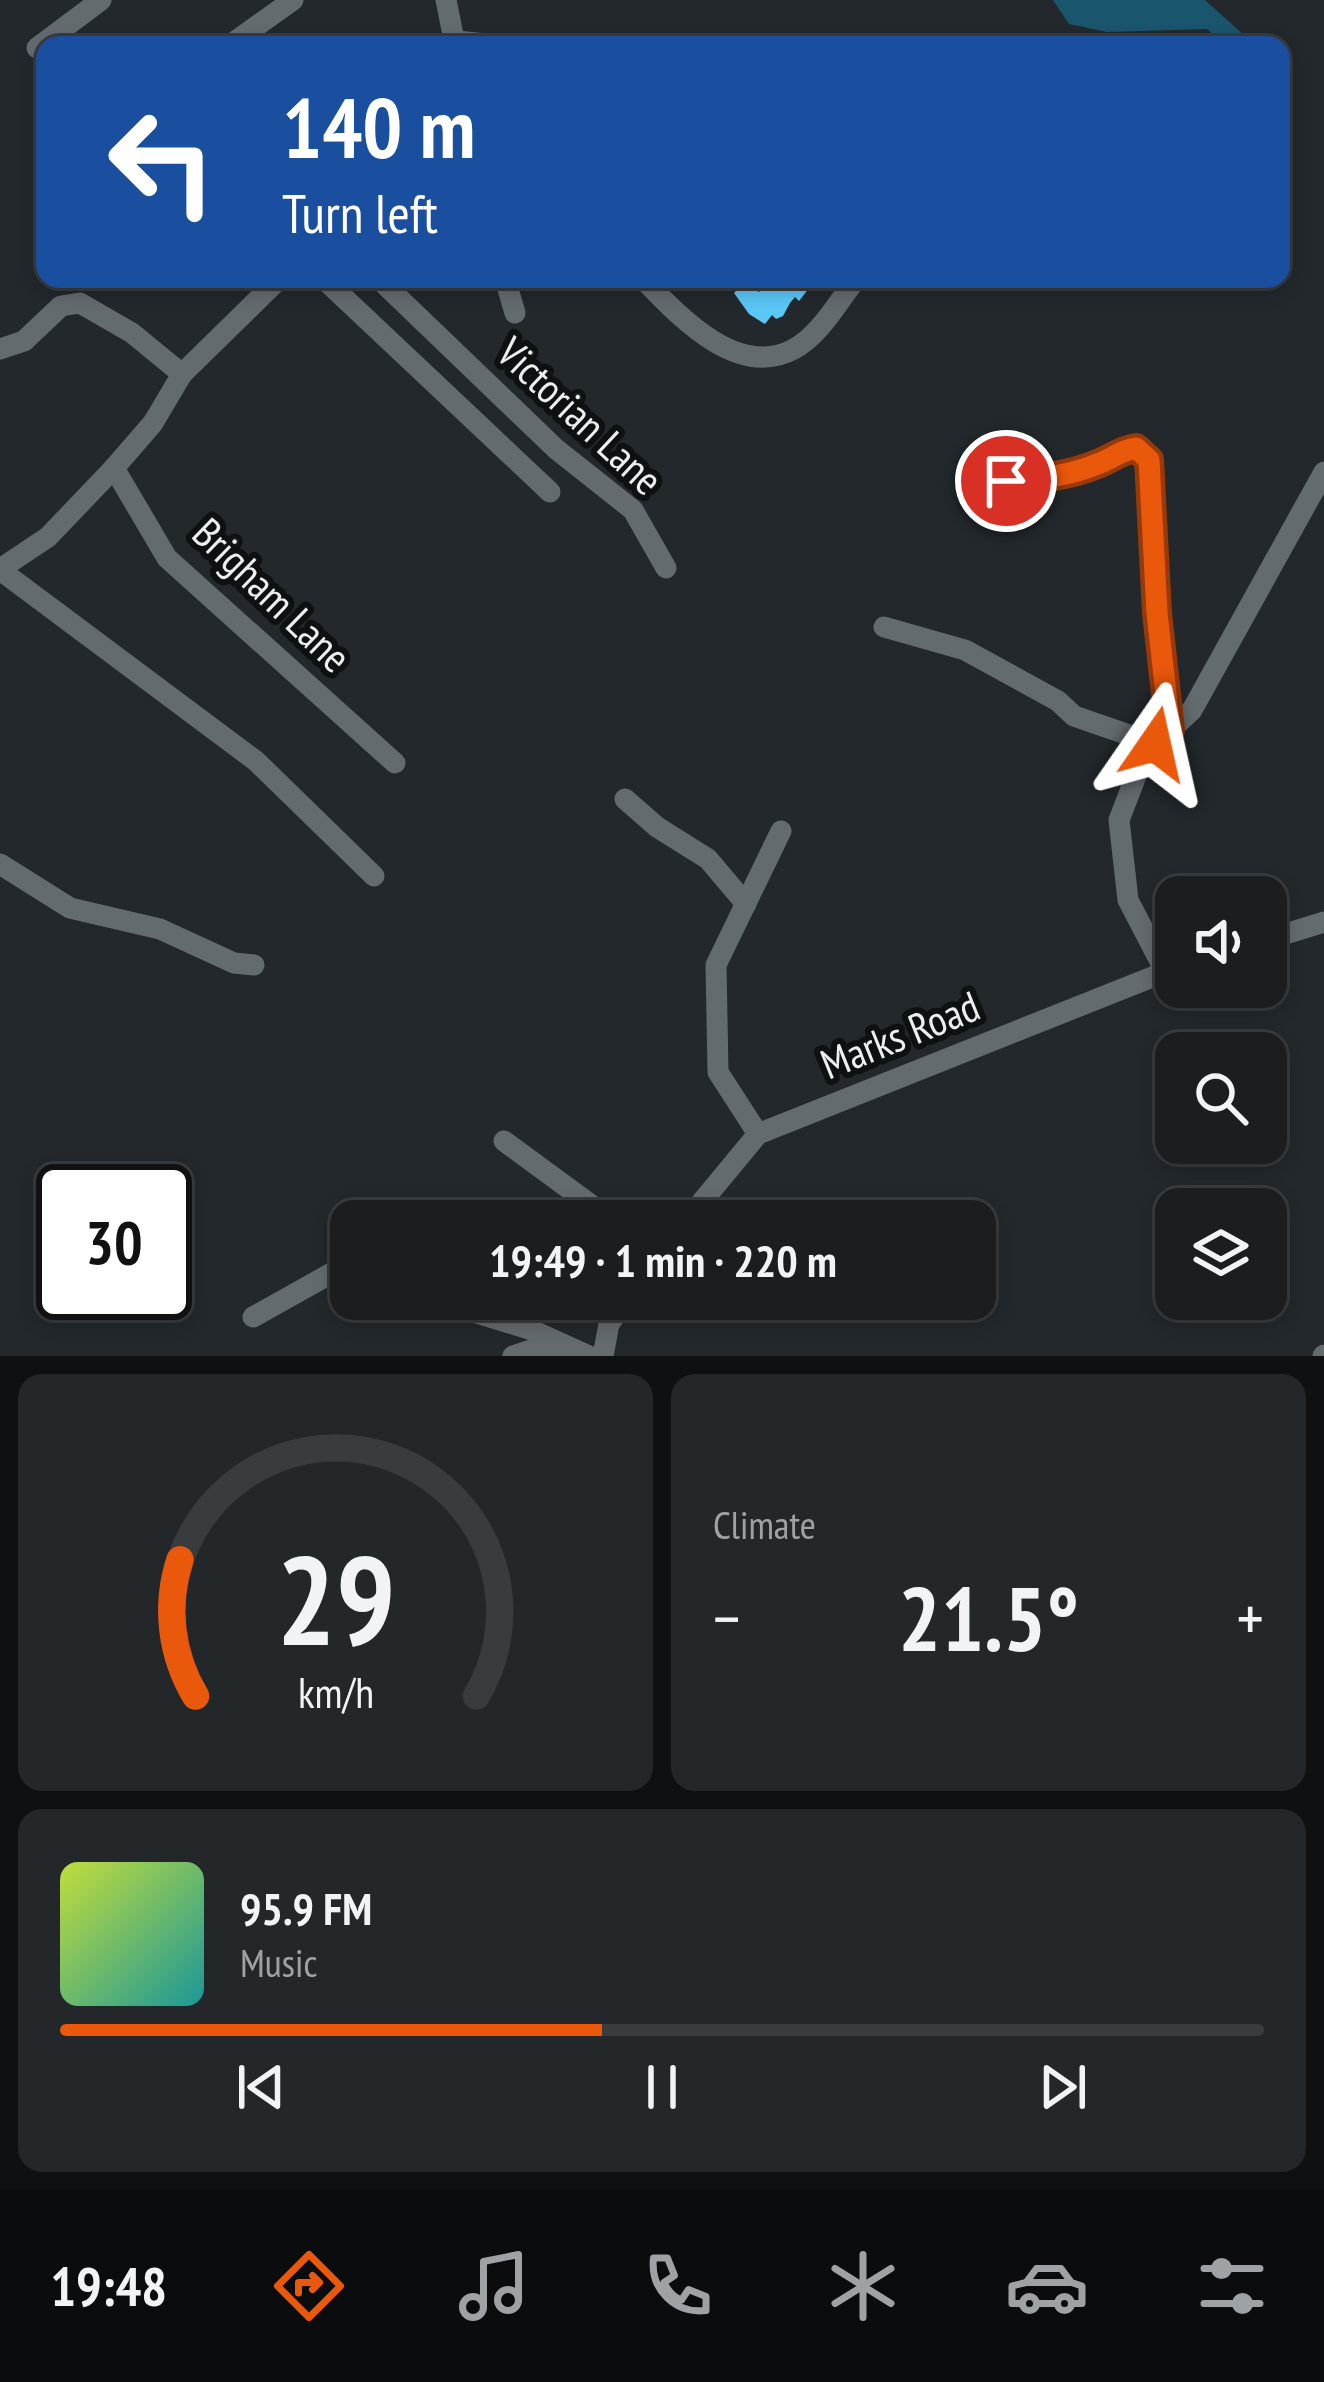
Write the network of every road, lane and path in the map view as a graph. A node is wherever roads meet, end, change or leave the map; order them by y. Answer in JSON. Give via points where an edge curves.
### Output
{"nodes":[{"id":1,"x":100,"y":0,"type":"edge"},
{"id":2,"x":292,"y":0,"type":"edge"},
{"id":3,"x":446,"y":0,"type":"edge"},
{"id":4,"x":54,"y":36,"type":"edge"},
{"id":5,"x":242,"y":36,"type":"edge"},
{"id":6,"x":454,"y":36,"type":"edge"},
{"id":7,"x":270,"y":288,"type":"edge"},
{"id":8,"x":334,"y":288,"type":"edge"},
{"id":9,"x":388,"y":288,"type":"edge"},
{"id":10,"x":508,"y":288,"type":"edge"},
{"id":11,"x":653,"y":288,"type":"edge"},
{"id":12,"x":849,"y":288,"type":"edge"},
{"id":13,"x":515,"y":313,"type":"dead end"},
{"id":14,"x":0,"y":349,"type":"edge"},
{"id":15,"x":182,"y":374,"type":"junction"},
{"id":16,"x":114,"y":468,"type":"junction"},
{"id":17,"x":1324,"y":472,"type":"edge"},
{"id":18,"x":1006,"y":481,"type":"dead end"},
{"id":19,"x":550,"y":492,"type":"dead end"},
{"id":20,"x":666,"y":568,"type":"dead end"},
{"id":21,"x":0,"y":570,"type":"edge"},
{"id":22,"x":884,"y":627,"type":"dead end"},
{"id":23,"x":1162,"y":737,"type":"junction"},
{"id":24,"x":395,"y":763,"type":"dead end"},
{"id":25,"x":625,"y":799,"type":"dead end"},
{"id":26,"x":781,"y":831,"type":"dead end"},
{"id":27,"x":0,"y":864,"type":"edge"},
{"id":28,"x":374,"y":876,"type":"dead end"},
{"id":29,"x":746,"y":904,"type":"junction"},
{"id":30,"x":1324,"y":922,"type":"edge"},
{"id":31,"x":1287,"y":933,"type":"edge"},
{"id":32,"x":1155,"y":945,"type":"edge"},
{"id":33,"x":254,"y":965,"type":"dead end"},
{"id":34,"x":1155,"y":976,"type":"edge"},
{"id":35,"x":758,"y":1134,"type":"junction"},
{"id":36,"x":504,"y":1141,"type":"dead end"},
{"id":37,"x":584,"y":1200,"type":"edge"},
{"id":38,"x":703,"y":1200,"type":"edge"},
{"id":39,"x":330,"y":1274,"type":"edge"},
{"id":40,"x":253,"y":1317,"type":"dead end"},
{"id":41,"x":499,"y":1320,"type":"edge"},
{"id":42,"x":612,"y":1320,"type":"edge"},
{"id":43,"x":513,"y":1356,"type":"edge"},
{"id":44,"x":559,"y":1356,"type":"edge"},
{"id":45,"x":590,"y":1356,"type":"edge"},
{"id":46,"x":603,"y":1356,"type":"edge"}],
"edges":[{"from":1,"to":4,"type":"street"},
{"from":2,"to":5,"type":"street"},
{"from":3,"to":6,"type":"street"},
{"from":7,"to":15,"type":"street"},
{"from":8,"to":19,"type":"street"},
{"from":9,"to":20,"type":"street","name":"Victorian Lane","via":[[556,449],[633,511]]},
{"from":10,"to":13,"type":"street"},
{"from":11,"to":12,"type":"street","via":[[705,337],[770,357],[812,334]]},
{"from":14,"to":15,"type":"street","via":[[24,341],[61,306],[80,303]]},
{"from":15,"to":16,"type":"street"},
{"from":16,"to":21,"type":"street","via":[[47,537]]},
{"from":16,"to":24,"type":"street","name":"Brigham Lane","via":[[167,559]]},
{"from":17,"to":23,"type":"street","via":[[1192,710]]},
{"from":18,"to":23,"type":"street","via":[[1052,478],[1127,449],[1145,454]]},
{"from":21,"to":28,"type":"street","via":[[256,761]]},
{"from":22,"to":23,"type":"street","via":[[965,650],[1073,716]]},
{"from":23,"to":32,"type":"street","via":[[1144,755],[1119,820],[1128,900]]},
{"from":25,"to":29,"type":"street","via":[[708,859]]},
{"from":26,"to":29,"type":"street"},
{"from":27,"to":33,"type":"street","via":[[70,908],[160,929]]},
{"from":29,"to":35,"type":"street","via":[[716,965],[718,1072]]},
{"from":30,"to":31,"type":"street"},
{"from":34,"to":35,"type":"street","name":"Marks Road"},
{"from":35,"to":38,"type":"street","name":"Marks Road"},
{"from":36,"to":37,"type":"street"},
{"from":39,"to":40,"type":"street"},
{"from":41,"to":45,"type":"street"},
{"from":42,"to":46,"type":"street"},
{"from":43,"to":44,"type":"street","via":[[534,1349]]}]}
